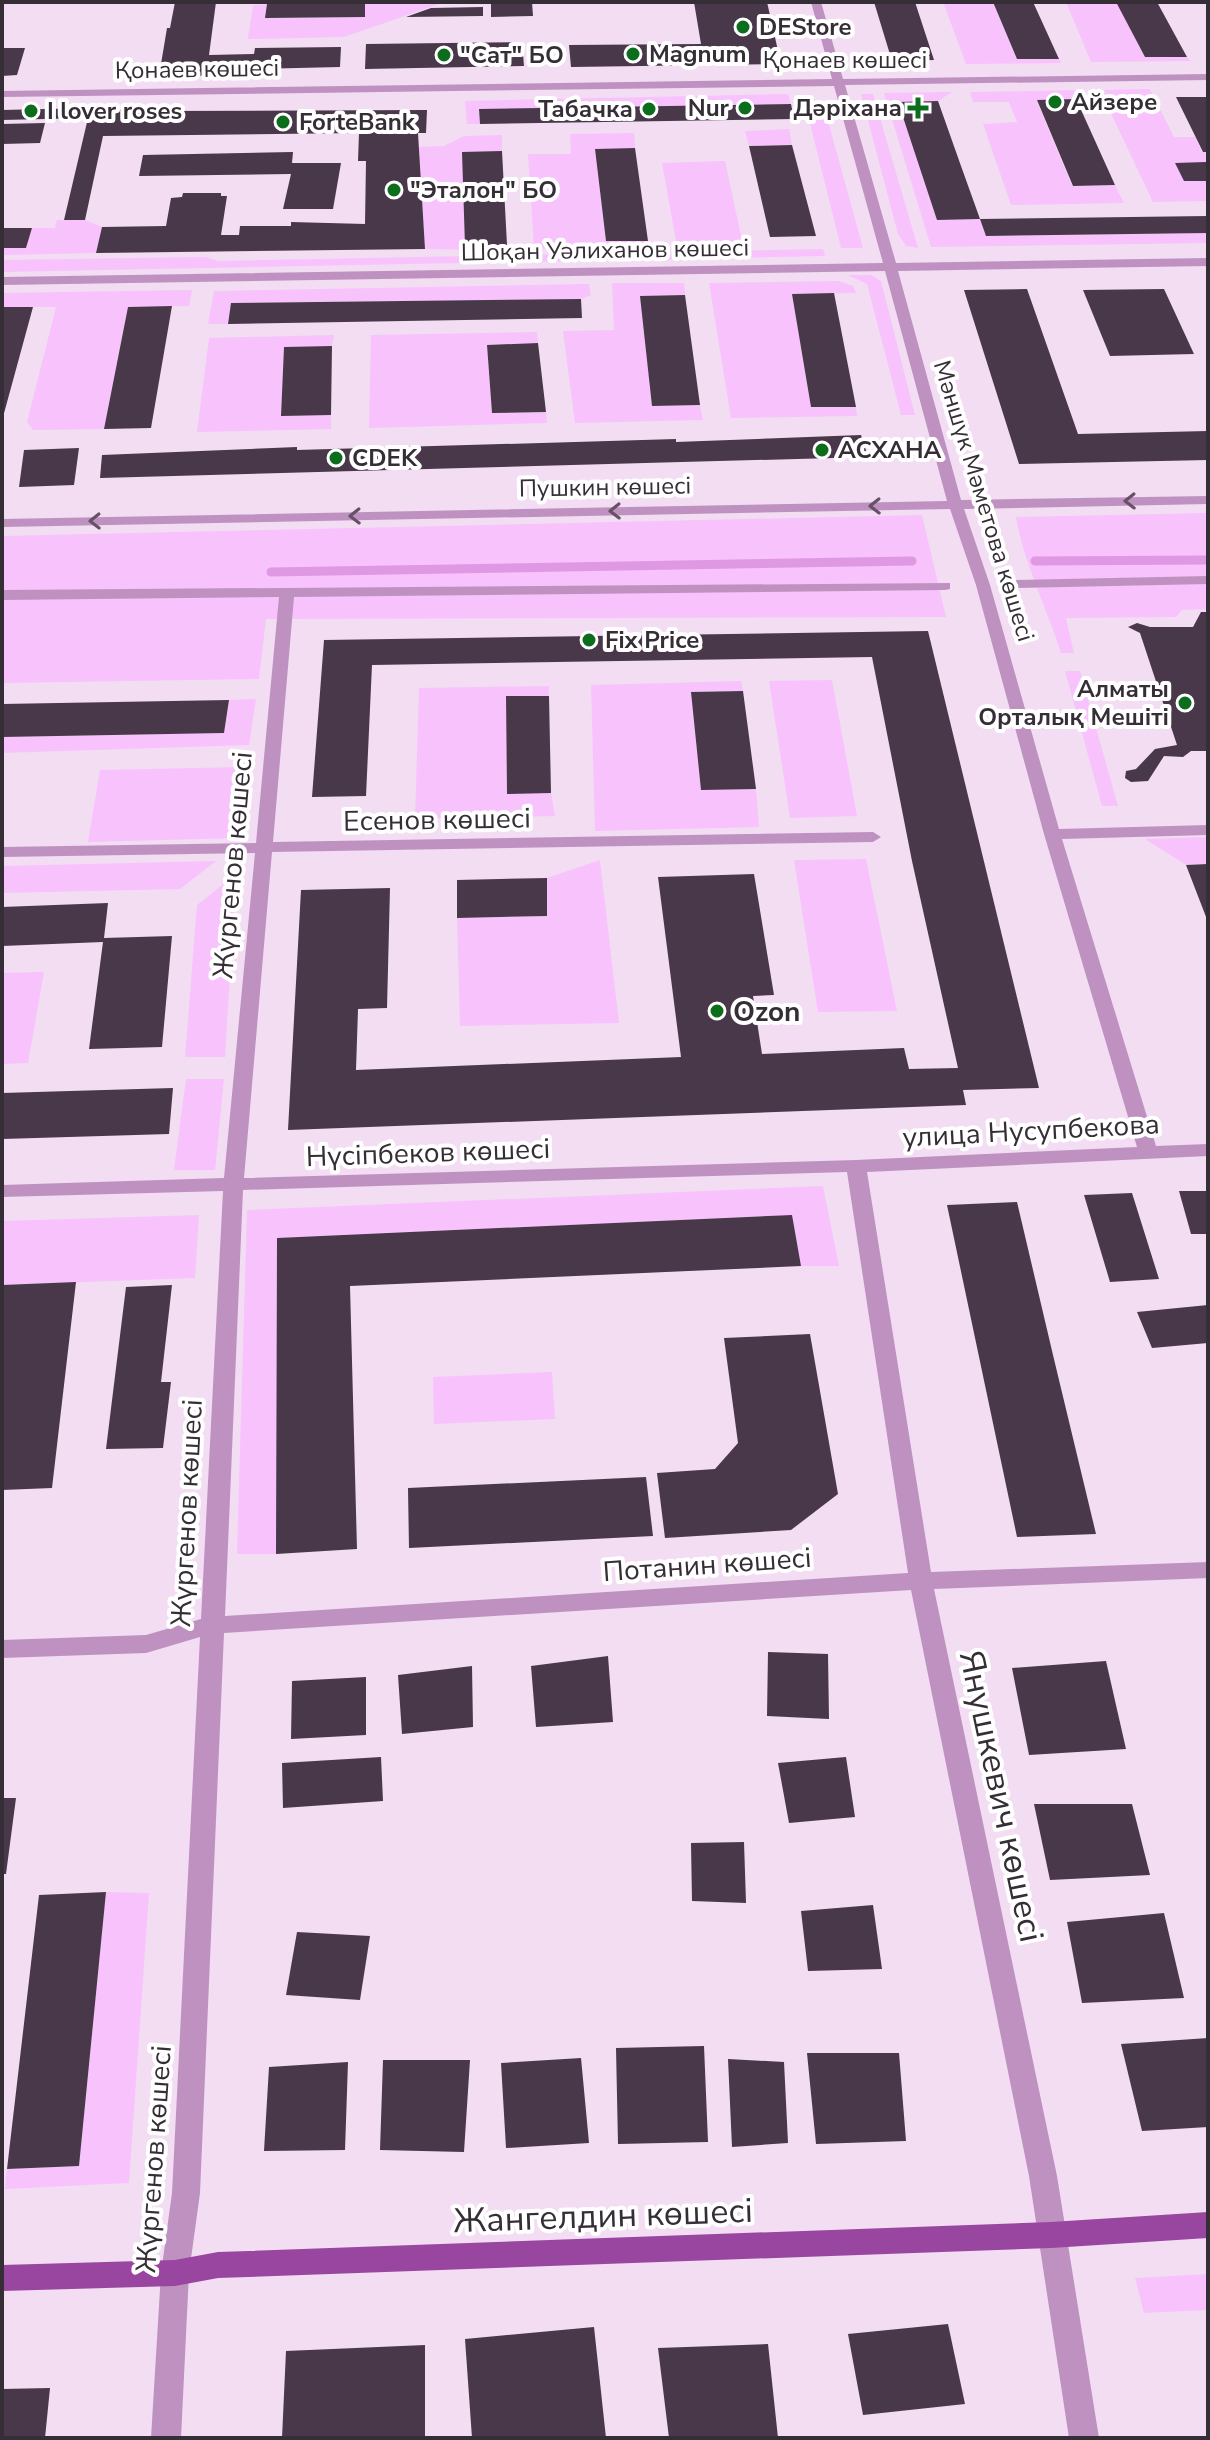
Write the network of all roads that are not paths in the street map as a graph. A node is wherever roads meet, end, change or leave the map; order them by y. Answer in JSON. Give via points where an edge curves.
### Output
{"nodes":[{"id":1,"x":816,"y":2,"type":"edge"},
{"id":2,"x":1208,"y":77,"type":"edge"},
{"id":3,"x":837,"y":82,"type":"junction"},
{"id":4,"x":2,"y":94,"type":"edge"},
{"id":5,"x":1208,"y":262,"type":"edge"},
{"id":6,"x":891,"y":268,"type":"junction"},
{"id":7,"x":2,"y":281,"type":"edge"},
{"id":8,"x":1208,"y":500,"type":"edge"},
{"id":9,"x":953,"y":504,"type":"junction"},
{"id":10,"x":2,"y":523,"type":"edge"},
{"id":11,"x":1208,"y":580,"type":"edge"},
{"id":12,"x":1017,"y":584,"type":"dead end"},
{"id":13,"x":945,"y":586,"type":"dead end"},
{"id":14,"x":287,"y":592,"type":"junction"},
{"id":15,"x":2,"y":595,"type":"edge"},
{"id":16,"x":1208,"y":830,"type":"edge"},
{"id":17,"x":1052,"y":834,"type":"junction"},
{"id":18,"x":873,"y":837,"type":"dead end"},
{"id":19,"x":263,"y":848,"type":"junction"},
{"id":20,"x":2,"y":852,"type":"edge"},
{"id":21,"x":1208,"y":1150,"type":"edge"},
{"id":22,"x":1148,"y":1152,"type":"junction"},
{"id":23,"x":856,"y":1166,"type":"junction"},
{"id":24,"x":233,"y":1186,"type":"junction"},
{"id":25,"x":2,"y":1191,"type":"edge"},
{"id":26,"x":1208,"y":1570,"type":"edge"},
{"id":27,"x":921,"y":1581,"type":"junction"},
{"id":28,"x":211,"y":1625,"type":"junction"},
{"id":29,"x":2,"y":1649,"type":"edge"},
{"id":30,"x":1208,"y":2225,"type":"edge"},
{"id":31,"x":1051,"y":2235,"type":"junction"},
{"id":32,"x":175,"y":2273,"type":"junction"},
{"id":33,"x":2,"y":2278,"type":"edge"},
{"id":34,"x":166,"y":2438,"type":"edge"},
{"id":35,"x":1084,"y":2438,"type":"edge"}],
"edges":[{"from":1,"to":3,"type":"street","name":"Мәншүк Мәметова көшесі"},
{"from":2,"to":3,"type":"street","name":"Қонаев көшесі"},
{"from":3,"to":4,"type":"street","name":"Қонаев көшесі"},
{"from":3,"to":6,"type":"street","name":"Мәншүк Мәметова көшесі"},
{"from":5,"to":6,"type":"street","name":"Шоқан Уәлиханов көшесі"},
{"from":6,"to":7,"type":"street","name":"Шоқан Уәлиханов көшесі"},
{"from":6,"to":9,"type":"street","name":"Мәншүк Мәметова көшесі"},
{"from":8,"to":9,"type":"street","name":"Пушкин көшесі","one_way":true},
{"from":9,"to":10,"type":"street","name":"Пушкин көшесі","one_way":true},
{"from":9,"to":17,"type":"street","name":"Мәншүк Мәметова көшесі","via":[[986,594]]},
{"from":11,"to":12,"type":"street"},
{"from":13,"to":14,"type":"street"},
{"from":14,"to":15,"type":"street"},
{"from":14,"to":19,"type":"street","name":"Жүргенов көшесі"},
{"from":16,"to":17,"type":"street"},
{"from":17,"to":22,"type":"street","name":"Мәншүк Мәметова көшесі"},
{"from":18,"to":19,"type":"street","name":"Есенов көшесі"},
{"from":19,"to":20,"type":"street","name":"Есенов көшесі"},
{"from":19,"to":24,"type":"street","name":"Жүргенов көшесі"},
{"from":21,"to":22,"type":"street","name":"улица Нусупбекова"},
{"from":22,"to":23,"type":"street","name":"улица Нусупбекова"},
{"from":23,"to":24,"type":"street","name":"Нүсіпбеков көшесі"},
{"from":23,"to":27,"type":"street","name":"Янушкевич көшесі"},
{"from":24,"to":25,"type":"street","name":"Нүсіпбеков көшесі"},
{"from":24,"to":28,"type":"street","name":"Жүргенов көшесі"},
{"from":26,"to":27,"type":"street","name":"Потанин көшесі"},
{"from":27,"to":28,"type":"street","name":"Потанин көшесі"},
{"from":27,"to":31,"type":"street","name":"Янушкевич көшесі"},
{"from":28,"to":29,"type":"street","name":"Потанин көшесі","via":[[146,1644]]},
{"from":28,"to":32,"type":"street","name":"Жүргенов көшесі","via":[[186,2193]]},
{"from":30,"to":31,"type":"main road","name":"Жангелдин көшесі"},
{"from":31,"to":32,"type":"main road","name":"Жангелдин көшесі","via":[[218,2265]]},
{"from":31,"to":35,"type":"street","name":"Янушкевич көшесі"},
{"from":32,"to":33,"type":"main road","name":"Жангелдин көшесі"},
{"from":32,"to":34,"type":"street","name":"Жүргенов көшесі"}]}
